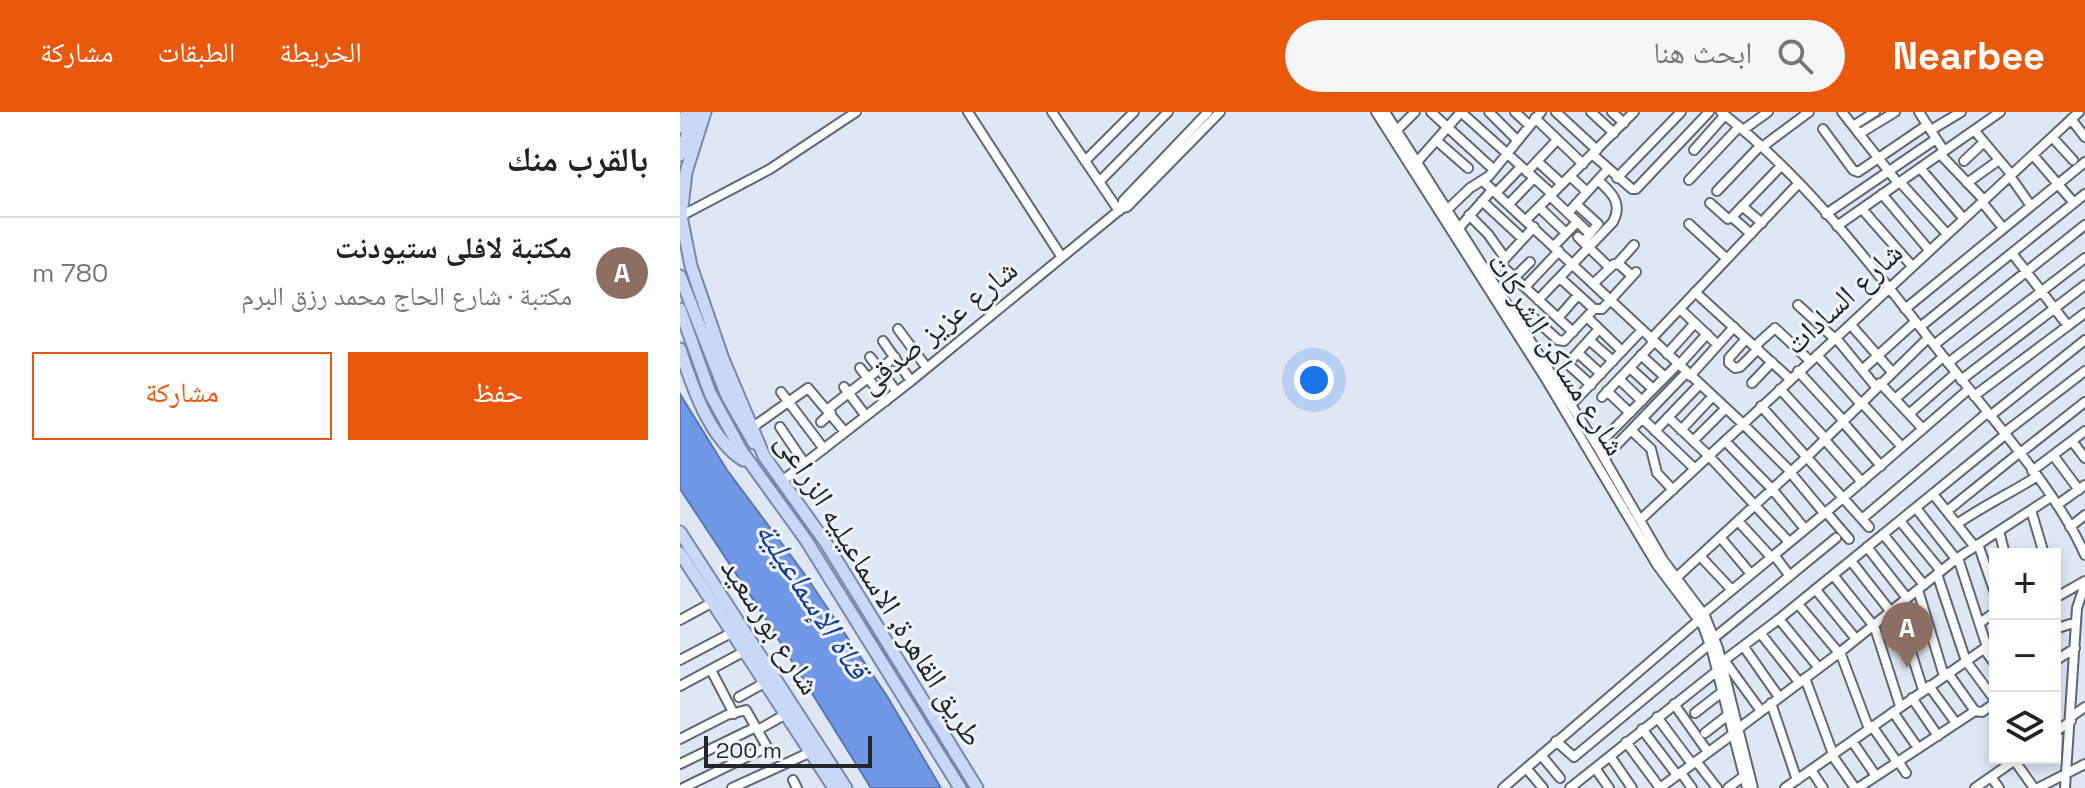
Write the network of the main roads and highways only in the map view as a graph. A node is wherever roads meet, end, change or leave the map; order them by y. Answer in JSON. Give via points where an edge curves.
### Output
{"nodes":[{"id":1,"x":687,"y":112,"type":"edge"},
{"id":2,"x":695,"y":112,"type":"edge"},
{"id":3,"x":705,"y":112,"type":"edge"},
{"id":4,"x":680,"y":127,"type":"edge"},
{"id":5,"x":680,"y":155,"type":"edge"},
{"id":6,"x":681,"y":216,"type":"edge"},
{"id":7,"x":680,"y":276,"type":"edge"},
{"id":8,"x":680,"y":309,"type":"edge"},
{"id":9,"x":680,"y":349,"type":"edge"},
{"id":10,"x":764,"y":456,"type":"junction"},
{"id":11,"x":747,"y":460,"type":"junction"},
{"id":12,"x":680,"y":532,"type":"edge"},
{"id":13,"x":826,"y":543,"type":"junction"},
{"id":14,"x":812,"y":549,"type":"junction"},
{"id":15,"x":680,"y":553,"type":"edge"},
{"id":16,"x":835,"y":558,"type":"junction"},
{"id":17,"x":822,"y":566,"type":"junction"},
{"id":18,"x":834,"y":788,"type":"edge"},
{"id":19,"x":846,"y":788,"type":"edge"},
{"id":20,"x":960,"y":788,"type":"edge"},
{"id":21,"x":977,"y":788,"type":"edge"}],
"edges":[{"from":1,"to":4,"type":"main road"},
{"from":2,"to":5,"type":"main road"},
{"from":3,"to":6,"type":"main road","name":"طريق القاهرة, الاسماعيليه الزراعى","via":[[683,185]]},
{"from":6,"to":10,"type":"main road","name":"طريق القاهرة, الاسماعيليه الزراعى","via":[[711,325]]},
{"from":7,"to":10,"type":"main road","via":[[727,396]]},
{"from":8,"to":11,"type":"main road","via":[[710,393]]},
{"from":9,"to":11,"type":"main road","name":"طريق القاهرة, الاسماعيليه الزراعى","via":[[713,426],[738,458]]},
{"from":10,"to":13,"type":"main road","name":"طريق القاهرة, الاسماعيليه الزراعى"},
{"from":11,"to":14,"type":"main road","name":"طريق القاهرة, الاسماعيليه الزراعى"},
{"from":12,"to":19,"type":"main road","name":"شارع بورسعيد"},
{"from":13,"to":14,"type":"main road"},
{"from":13,"to":16,"type":"main road","name":"طريق القاهرة, الاسماعيليه الزراعى"},
{"from":14,"to":17,"type":"main road","name":"طريق القاهرة, الاسماعيليه الزراعى"},
{"from":15,"to":18,"type":"main road","name":"شارع بورسعيد"},
{"from":16,"to":17,"type":"main road"},
{"from":16,"to":21,"type":"main road","name":"طريق القاهرة, الاسماعيليه الزراعى"},
{"from":17,"to":20,"type":"main road","name":"طريق القاهرة, الاسماعيليه الزراعى"}]}
